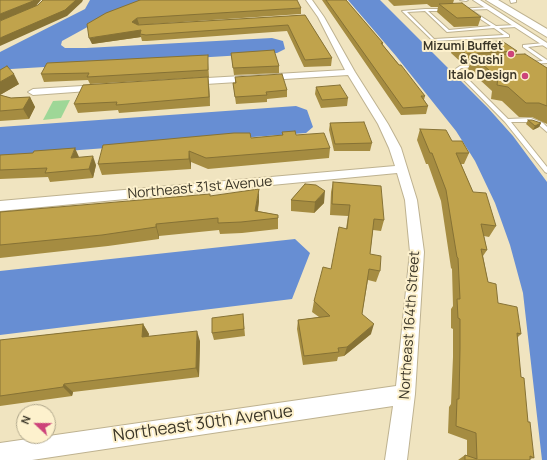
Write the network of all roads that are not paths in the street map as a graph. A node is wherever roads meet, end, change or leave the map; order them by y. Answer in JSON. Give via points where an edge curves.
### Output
{"nodes":[{"id":1,"x":309,"y":0,"type":"edge"},
{"id":2,"x":462,"y":0,"type":"edge"},
{"id":3,"x":466,"y":0,"type":"edge"},
{"id":4,"x":476,"y":0,"type":"edge"},
{"id":5,"x":512,"y":1,"type":"edge"},
{"id":6,"x":490,"y":4,"type":"edge"},
{"id":7,"x":469,"y":9,"type":"junction"},
{"id":8,"x":425,"y":10,"type":"junction"},
{"id":9,"x":547,"y":22,"type":"edge"},
{"id":10,"x":516,"y":26,"type":"junction"},
{"id":11,"x":496,"y":27,"type":"junction"},
{"id":12,"x":546,"y":42,"type":"edge"},
{"id":13,"x":482,"y":66,"type":"edge"},
{"id":14,"x":530,"y":67,"type":"edge"},
{"id":15,"x":351,"y":72,"type":"junction"},
{"id":16,"x":184,"y":83,"type":"edge"},
{"id":17,"x":105,"y":88,"type":"edge"},
{"id":18,"x":33,"y":92,"type":"dead end"},
{"id":19,"x":507,"y":122,"type":"junction"},
{"id":20,"x":547,"y":130,"type":"edge"},
{"id":21,"x":401,"y":169,"type":"junction"},
{"id":22,"x":547,"y":171,"type":"edge"},
{"id":23,"x":0,"y":206,"type":"edge"},
{"id":24,"x":406,"y":394,"type":"junction"},
{"id":25,"x":0,"y":454,"type":"edge"},
{"id":26,"x":396,"y":460,"type":"edge"}],
"edges":[{"from":1,"to":15,"type":"street","name":"Northeast 164th Street"},
{"from":2,"to":3,"type":"lane"},
{"from":4,"to":6,"type":"street"},
{"from":5,"to":9,"type":"main road"},
{"from":6,"to":7,"type":"lane"},
{"from":6,"to":10,"type":"street"},
{"from":6,"to":12,"type":"main road"},
{"from":7,"to":8,"type":"lane"},
{"from":7,"to":11,"type":"lane"},
{"from":8,"to":11,"type":"lane","via":[[448,30]]},
{"from":8,"to":11,"type":"lane","via":[[404,11],[434,40],[508,36]]},
{"from":10,"to":11,"type":"lane"},
{"from":10,"to":12,"type":"street"},
{"from":12,"to":14,"type":"lane","via":[[524,46],[547,62],[524,63]]},
{"from":13,"to":19,"type":"lane","via":[[460,67],[456,70]]},
{"from":15,"to":16,"type":"street"},
{"from":15,"to":21,"type":"street","name":"Northeast 164th Street","via":[[384,124]]},
{"from":17,"to":18,"type":"street"},
{"from":19,"to":20,"type":"lane","via":[[531,120]]},
{"from":19,"to":22,"type":"lane"},
{"from":21,"to":23,"type":"street","name":"Northeast 31st Avenue"},
{"from":21,"to":24,"type":"street","name":"Northeast 164th Street","via":[[411,200],[417,252]]},
{"from":24,"to":25,"type":"street","name":"Northeast 30th Avenue"},
{"from":24,"to":26,"type":"street","name":"Northeast 164th Street"}]}
